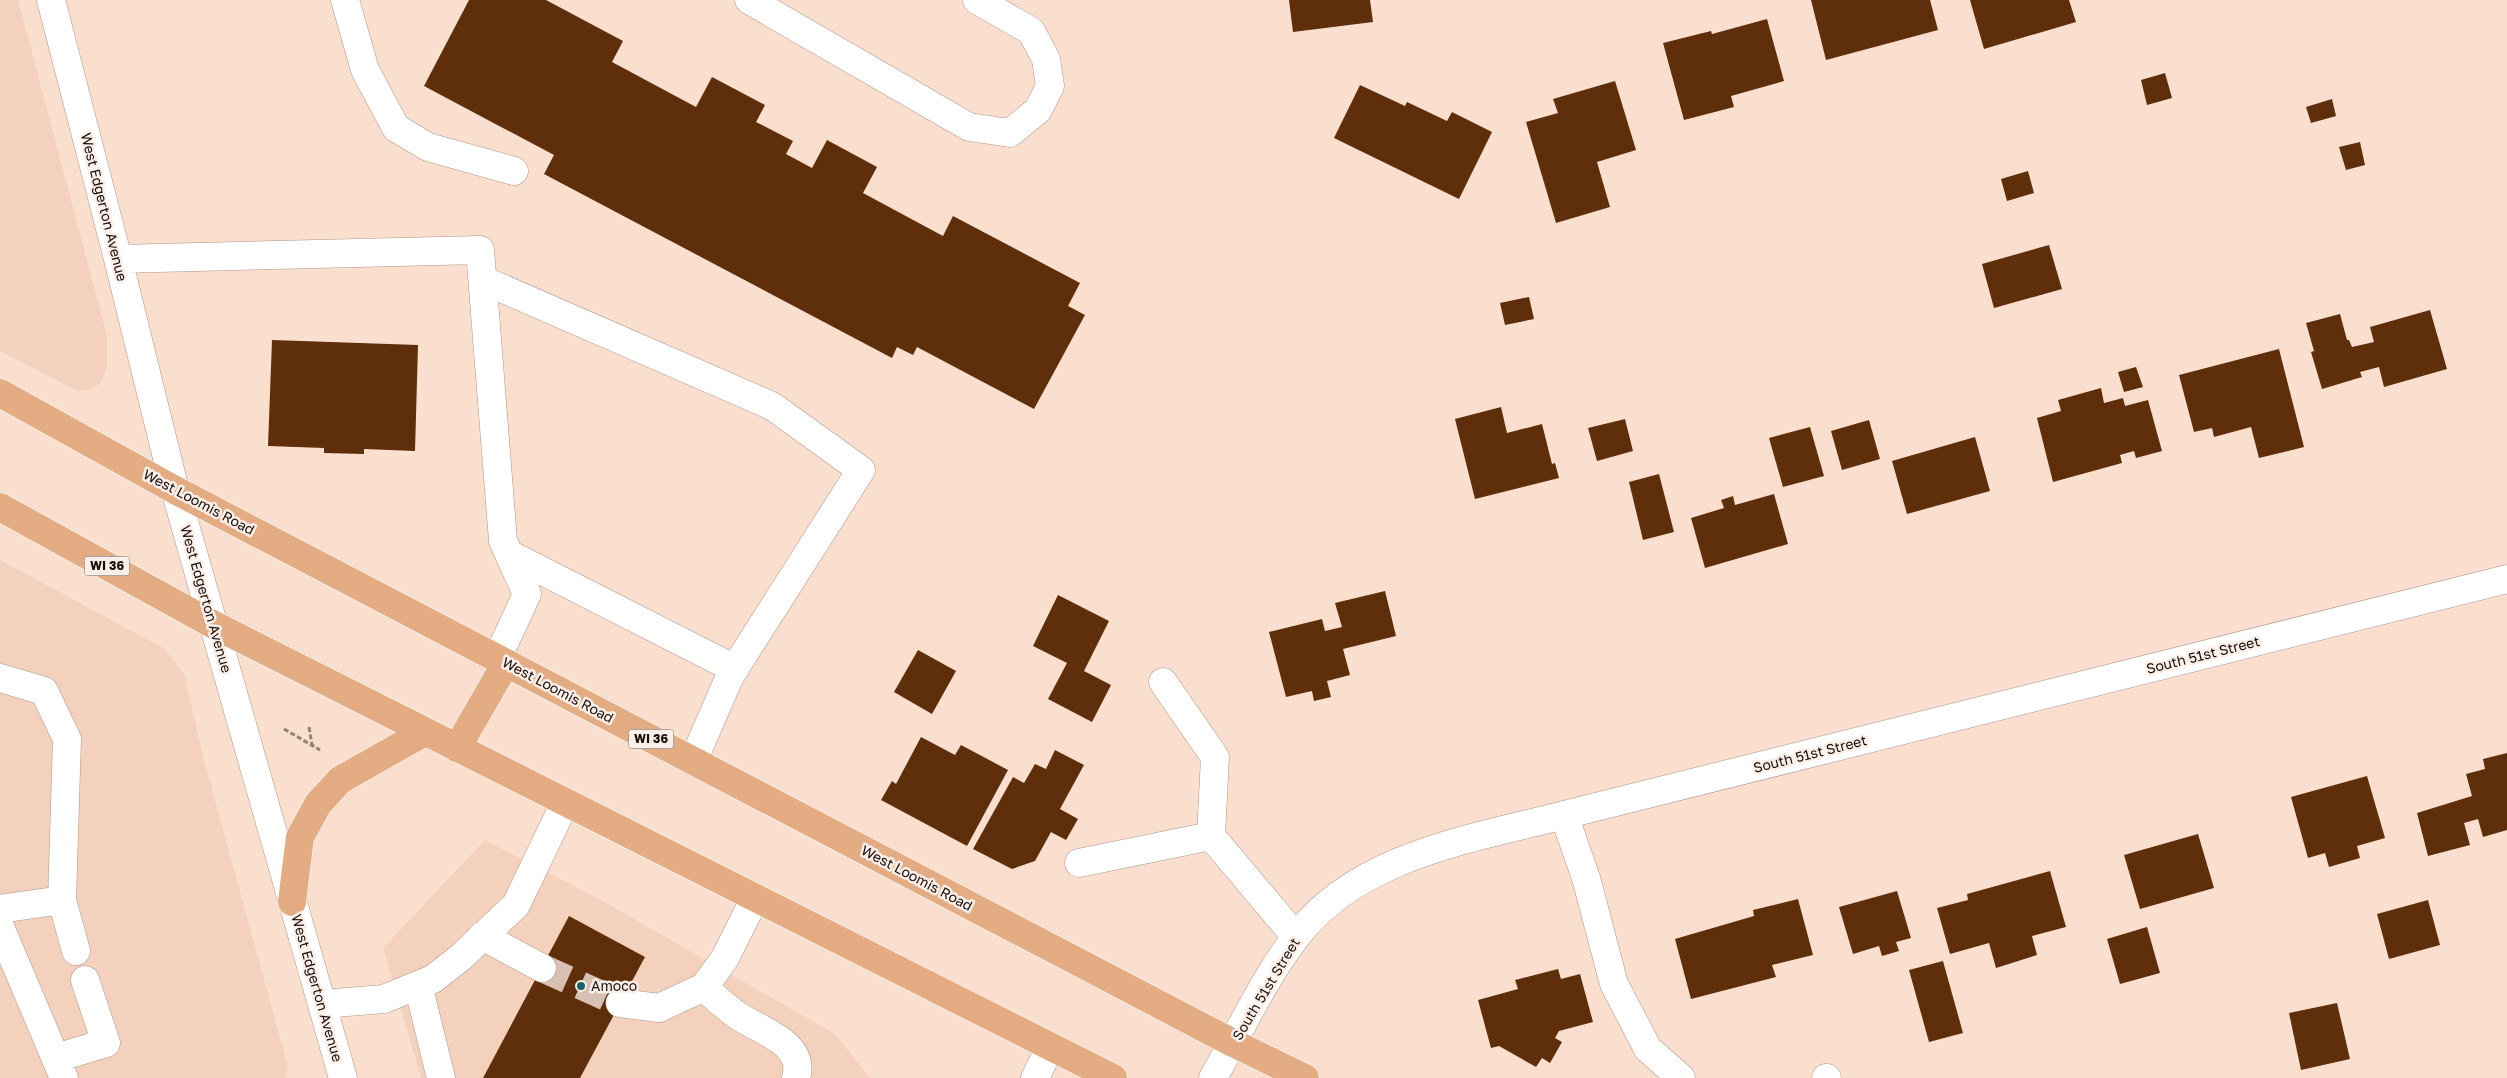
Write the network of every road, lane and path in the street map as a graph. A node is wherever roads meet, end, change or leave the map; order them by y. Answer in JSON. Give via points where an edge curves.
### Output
{"nodes":[{"id":1,"x":51,"y":0,"type":"edge"},
{"id":2,"x":345,"y":0,"type":"edge"},
{"id":3,"x":749,"y":0,"type":"edge"},
{"id":4,"x":977,"y":0,"type":"edge"},
{"id":5,"x":514,"y":170,"type":"dead end"},
{"id":6,"x":118,"y":259,"type":"junction"},
{"id":7,"x":483,"y":280,"type":"junction"},
{"id":8,"x":0,"y":393,"type":"edge"},
{"id":9,"x":174,"y":490,"type":"junction"},
{"id":10,"x":0,"y":507,"type":"edge"},
{"id":11,"x":509,"y":554,"type":"junction"},
{"id":12,"x":2507,"y":579,"type":"edge"},
{"id":13,"x":214,"y":625,"type":"junction"},
{"id":14,"x":502,"y":661,"type":"junction"},
{"id":15,"x":735,"y":670,"type":"junction"},
{"id":16,"x":0,"y":678,"type":"edge"},
{"id":17,"x":1163,"y":682,"type":"dead end"},
{"id":18,"x":309,"y":727,"type":"dead end"},
{"id":19,"x":284,"y":729,"type":"dead end"},
{"id":20,"x":425,"y":732,"type":"junction"},
{"id":21,"x":458,"y":748,"type":"junction"},
{"id":22,"x":693,"y":761,"type":"junction"},
{"id":23,"x":565,"y":803,"type":"junction"},
{"id":24,"x":1564,"y":816,"type":"junction"},
{"id":25,"x":1211,"y":836,"type":"junction"},
{"id":26,"x":1079,"y":863,"type":"dead end"},
{"id":27,"x":755,"y":898,"type":"junction"},
{"id":28,"x":62,"y":900,"type":"junction"},
{"id":29,"x":292,"y":902,"type":"junction"},
{"id":30,"x":0,"y":908,"type":"edge"},
{"id":31,"x":0,"y":927,"type":"edge"},
{"id":32,"x":482,"y":936,"type":"junction"},
{"id":33,"x":1296,"y":936,"type":"junction"},
{"id":34,"x":76,"y":951,"type":"dead end"},
{"id":35,"x":542,"y":968,"type":"tunnel mouth"},
{"id":36,"x":85,"y":980,"type":"dead end"},
{"id":37,"x":418,"y":985,"type":"junction"},
{"id":38,"x":704,"y":987,"type":"junction"},
{"id":39,"x":620,"y":1003,"type":"tunnel mouth"},
{"id":40,"x":322,"y":1004,"type":"junction"},
{"id":41,"x":1233,"y":1043,"type":"junction"},
{"id":42,"x":1050,"y":1046,"type":"junction"},
{"id":43,"x":60,"y":1068,"type":"edge"},
{"id":44,"x":343,"y":1078,"type":"edge"},
{"id":45,"x":441,"y":1078,"type":"edge"},
{"id":46,"x":796,"y":1078,"type":"edge"},
{"id":47,"x":1035,"y":1078,"type":"edge"},
{"id":48,"x":1113,"y":1078,"type":"edge"},
{"id":49,"x":1213,"y":1078,"type":"edge"},
{"id":50,"x":1305,"y":1078,"type":"edge"},
{"id":51,"x":1681,"y":1078,"type":"edge"}],
"edges":[{"from":1,"to":6,"type":"street","name":"West Edgerton Avenue"},
{"from":2,"to":5,"type":"street","via":[[365,70],[396,128],[428,147]]},
{"from":3,"to":4,"type":"street","via":[[969,127],[1010,133],[1038,110],[1050,86],[1046,59],[1032,31]]},
{"from":6,"to":7,"type":"street","via":[[480,250]]},
{"from":6,"to":9,"type":"street","name":"West Edgerton Avenue"},
{"from":7,"to":11,"type":"street","via":[[503,541]]},
{"from":7,"to":15,"type":"street","via":[[772,406],[861,470]]},
{"from":8,"to":9,"type":"main road","name":"West Loomis Road","number":"WI 36"},
{"from":9,"to":13,"type":"street","name":"West Edgerton Avenue"},
{"from":9,"to":14,"type":"main road","name":"West Loomis Road","number":"WI 36"},
{"from":10,"to":13,"type":"main road","number":"WI 36"},
{"from":11,"to":14,"type":"street","via":[[527,594]]},
{"from":11,"to":15,"type":"street"},
{"from":12,"to":24,"type":"street","name":"South 51st Street"},
{"from":13,"to":20,"type":"main road","number":"WI 36"},
{"from":13,"to":29,"type":"street","name":"West Edgerton Avenue"},
{"from":14,"to":21,"type":"main road"},
{"from":14,"to":22,"type":"main road","name":"West Loomis Road","number":"WI 36"},
{"from":15,"to":22,"type":"street"},
{"from":16,"to":28,"type":"street","via":[[44,691],[67,739]]},
{"from":17,"to":25,"type":"street","via":[[1215,757]]},
{"from":18,"to":19,"type":"path","via":[[312,745]]},
{"from":20,"to":21,"type":"main road","number":"WI 36"},
{"from":20,"to":29,"type":"main road","via":[[340,780],[318,804],[300,837]]},
{"from":21,"to":23,"type":"main road","number":"WI 36"},
{"from":22,"to":41,"type":"main road","name":"West Loomis Road","number":"WI 36"},
{"from":23,"to":27,"type":"main road","number":"WI 36"},
{"from":23,"to":32,"type":"street","via":[[516,905]]},
{"from":24,"to":33,"type":"street","name":"South 51st Street","via":[[1415,856],[1377,872],[1322,908]]},
{"from":24,"to":51,"type":"street","via":[[1586,878],[1614,984],[1648,1049]]},
{"from":25,"to":26,"type":"street"},
{"from":25,"to":33,"type":"street"},
{"from":27,"to":38,"type":"street","via":[[725,958]]},
{"from":27,"to":42,"type":"main road","number":"WI 36"},
{"from":28,"to":30,"type":"street"},
{"from":28,"to":34,"type":"street"},
{"from":29,"to":40,"type":"street","name":"West Edgerton Avenue"},
{"from":31,"to":43,"type":"street"},
{"from":32,"to":35,"type":"street"},
{"from":32,"to":37,"type":"street","via":[[433,979]]},
{"from":33,"to":41,"type":"street","name":"South 51st Street","via":[[1254,1002]]},
{"from":36,"to":43,"type":"street","via":[[106,1043]]},
{"from":37,"to":40,"type":"street","via":[[384,999]]},
{"from":37,"to":45,"type":"street"},
{"from":38,"to":39,"type":"street","via":[[659,1008]]},
{"from":38,"to":46,"type":"street","via":[[735,1014],[778,1038],[794,1055],[798,1072]]},
{"from":40,"to":44,"type":"street","name":"West Edgerton Avenue"},
{"from":41,"to":49,"type":"street","name":"South 51st Street"},
{"from":41,"to":50,"type":"main road","name":"West Loomis Road","number":"WI 36"},
{"from":42,"to":47,"type":"street"},
{"from":42,"to":48,"type":"main road","number":"WI 36"}]}
